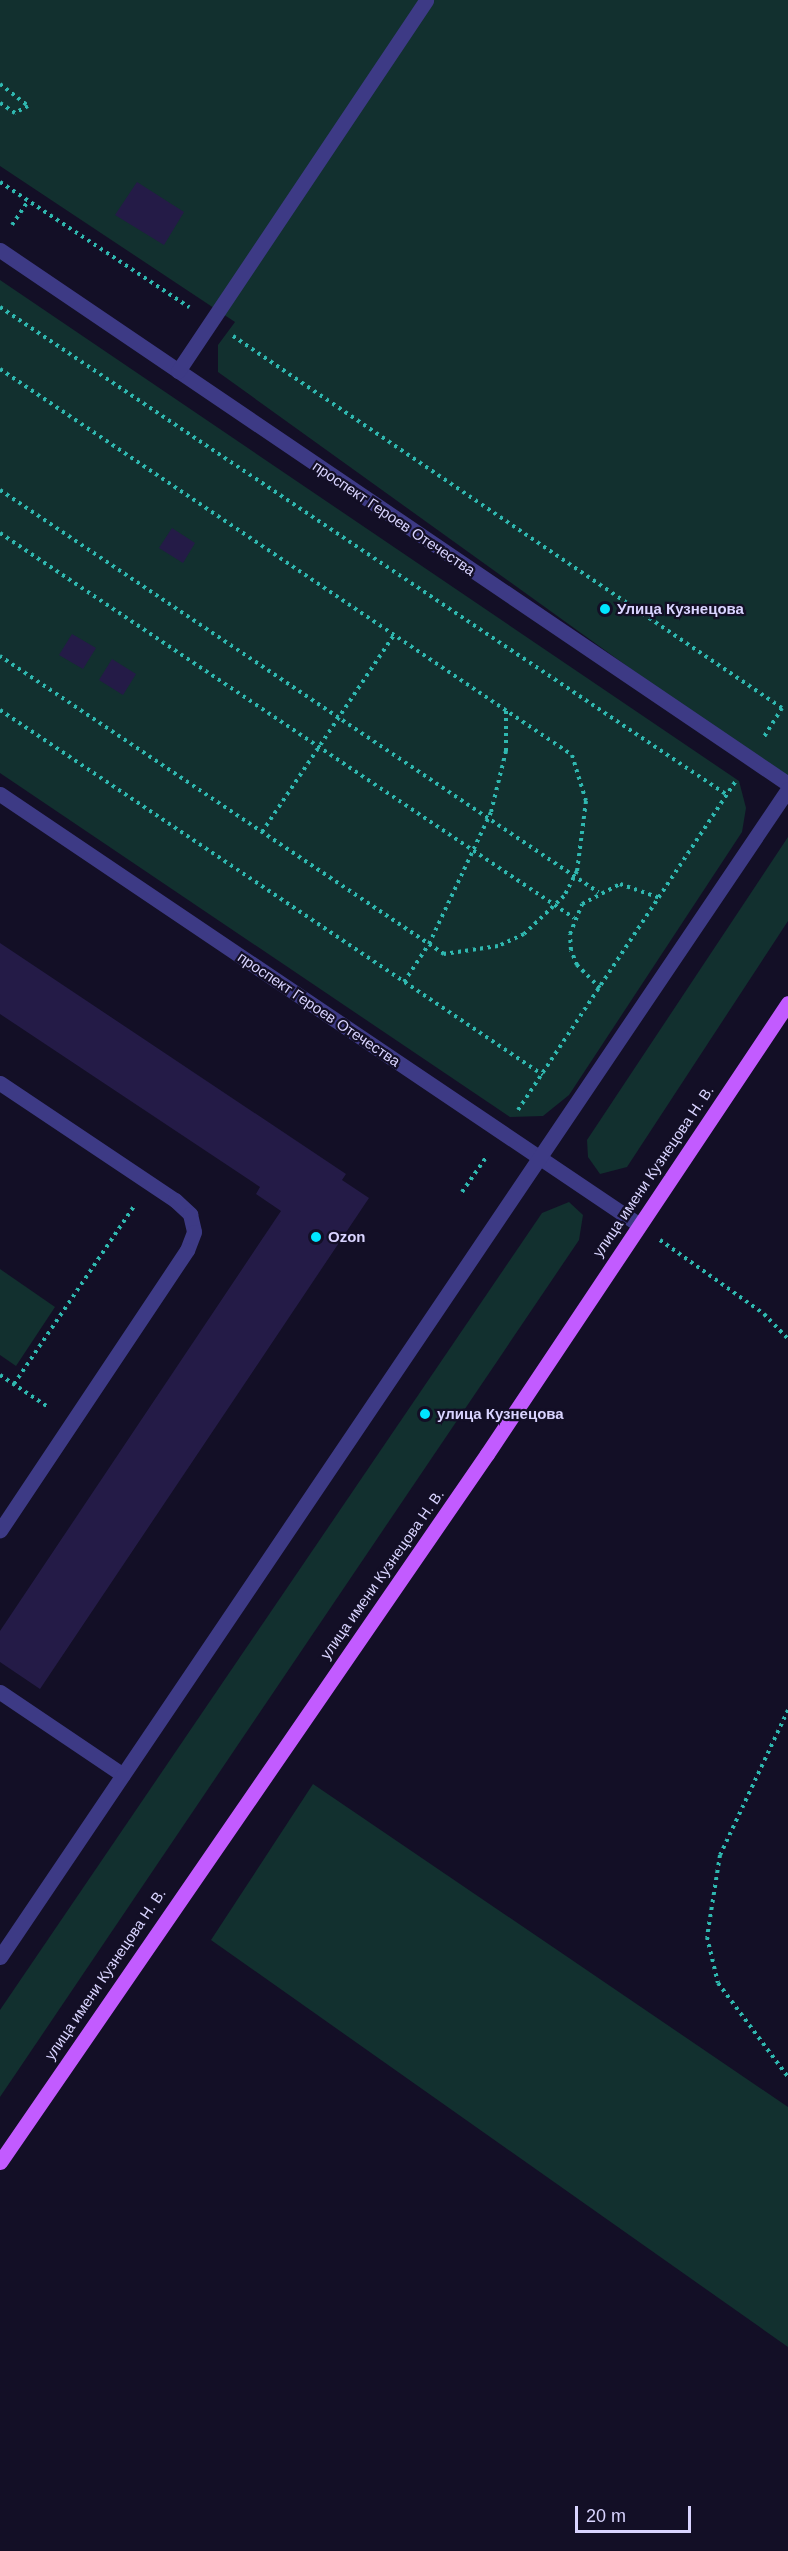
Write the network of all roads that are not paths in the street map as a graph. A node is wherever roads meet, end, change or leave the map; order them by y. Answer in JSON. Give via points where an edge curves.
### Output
{"nodes":[{"id":1,"x":426,"y":0,"type":"edge"},
{"id":2,"x":0,"y":250,"type":"edge"},
{"id":3,"x":178,"y":371,"type":"junction"},
{"id":4,"x":788,"y":784,"type":"edge"},
{"id":5,"x":788,"y":789,"type":"edge"},
{"id":6,"x":0,"y":794,"type":"edge"},
{"id":7,"x":788,"y":1003,"type":"edge"},
{"id":8,"x":0,"y":1083,"type":"edge"},
{"id":9,"x":539,"y":1157,"type":"junction"},
{"id":10,"x":638,"y":1224,"type":"junction"},
{"id":11,"x":0,"y":1530,"type":"edge"},
{"id":12,"x":0,"y":1692,"type":"edge"},
{"id":13,"x":123,"y":1774,"type":"junction"},
{"id":14,"x":0,"y":1958,"type":"edge"},
{"id":15,"x":0,"y":2162,"type":"edge"}],
"edges":[{"from":1,"to":3,"type":"street"},
{"from":2,"to":3,"type":"street","name":"проспект Героев Отечества"},
{"from":3,"to":4,"type":"street","name":"проспект Героев Отечества"},
{"from":5,"to":9,"type":"street"},
{"from":6,"to":9,"type":"street","name":"проспект Героев Отечества"},
{"from":7,"to":10,"type":"main road","name":"улица имени Кузнецова Н. В."},
{"from":8,"to":11,"type":"street","via":[[190,1214],[194,1232],[187,1250]]},
{"from":9,"to":10,"type":"street","name":"проспект Героев Отечества"},
{"from":9,"to":13,"type":"street"},
{"from":10,"to":15,"type":"main road","name":"улица имени Кузнецова Н. В.","via":[[487,1454]]},
{"from":12,"to":13,"type":"street"},
{"from":13,"to":14,"type":"street"}]}
